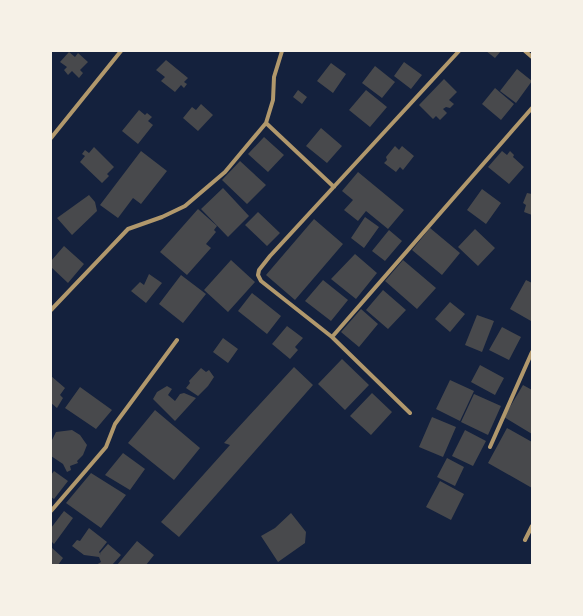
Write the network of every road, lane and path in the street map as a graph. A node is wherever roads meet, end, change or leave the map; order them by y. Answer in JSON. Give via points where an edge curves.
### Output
{"nodes":[{"id":1,"x":121,"y":51,"type":"edge"},
{"id":2,"x":282,"y":51,"type":"edge"},
{"id":3,"x":459,"y":51,"type":"edge"},
{"id":4,"x":525,"y":51,"type":"edge"},
{"id":5,"x":532,"y":57,"type":"edge"},
{"id":6,"x":532,"y":108,"type":"edge"},
{"id":7,"x":266,"y":123,"type":"junction"},
{"id":8,"x":51,"y":138,"type":"edge"},
{"id":9,"x":334,"y":187,"type":"junction"},
{"id":10,"x":51,"y":310,"type":"edge"},
{"id":11,"x":332,"y":337,"type":"junction"},
{"id":12,"x":176,"y":340,"type":"dead end"},
{"id":13,"x":532,"y":352,"type":"edge"},
{"id":14,"x":410,"y":413,"type":"dead end"},
{"id":15,"x":490,"y":447,"type":"dead end"},
{"id":16,"x":51,"y":511,"type":"edge"},
{"id":17,"x":532,"y":526,"type":"edge"},
{"id":18,"x":525,"y":540,"type":"dead end"}],
"edges":[{"from":1,"to":8,"type":"street"},
{"from":2,"to":7,"type":"street","via":[[274,77],[273,100]]},
{"from":3,"to":9,"type":"street"},
{"from":4,"to":5,"type":"street"},
{"from":6,"to":11,"type":"street"},
{"from":7,"to":9,"type":"street"},
{"from":7,"to":10,"type":"street","via":[[225,172],[185,206],[128,229]]},
{"from":9,"to":11,"type":"street","via":[[270,256],[258,275],[270,289]]},
{"from":11,"to":14,"type":"street"},
{"from":12,"to":16,"type":"street","via":[[115,424],[106,447]]},
{"from":13,"to":15,"type":"street"},
{"from":17,"to":18,"type":"street"}]}
